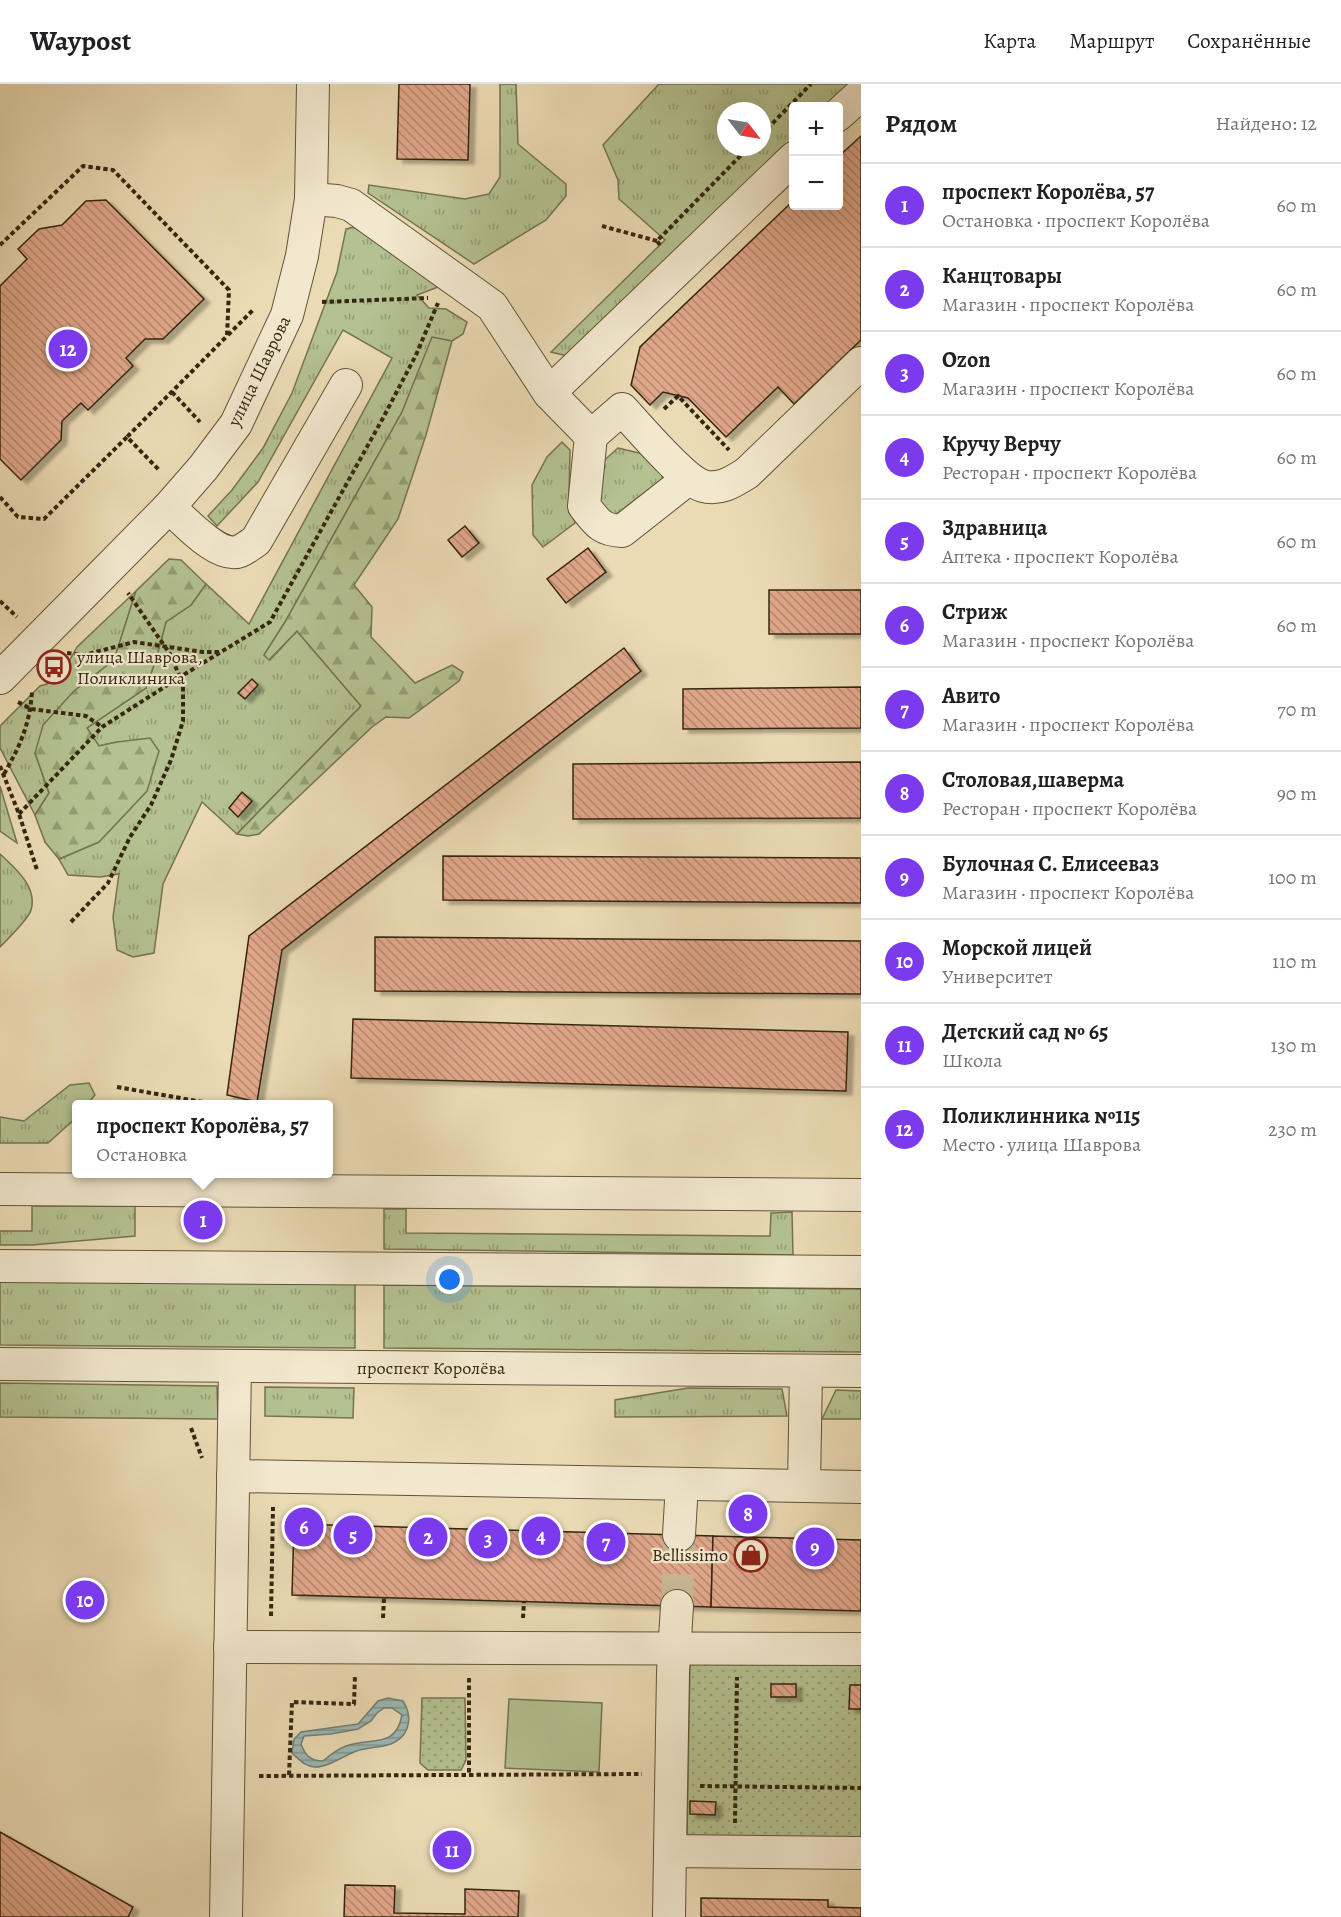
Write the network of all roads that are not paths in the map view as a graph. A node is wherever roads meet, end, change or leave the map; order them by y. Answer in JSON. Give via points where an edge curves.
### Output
{"nodes":[{"id":1,"x":313,"y":84,"type":"edge"},
{"id":2,"x":861,"y":94,"type":"edge"},
{"id":3,"x":843,"y":110,"type":"edge"},
{"id":4,"x":789,"y":164,"type":"edge"},
{"id":5,"x":311,"y":199,"type":"junction"},
{"id":6,"x":861,"y":363,"type":"edge"},
{"id":7,"x":346,"y":385,"type":"dead end"},
{"id":8,"x":549,"y":393,"type":"junction"},
{"id":9,"x":591,"y":436,"type":"junction"},
{"id":10,"x":688,"y":479,"type":"junction"},
{"id":11,"x":169,"y":507,"type":"junction"},
{"id":12,"x":8,"y":689,"type":"edge"},
{"id":13,"x":0,"y":1189,"type":"edge"},
{"id":14,"x":861,"y":1195,"type":"edge"},
{"id":15,"x":0,"y":1266,"type":"edge"},
{"id":16,"x":861,"y":1272,"type":"edge"},
{"id":17,"x":0,"y":1364,"type":"edge"},
{"id":18,"x":235,"y":1366,"type":"junction"},
{"id":19,"x":806,"y":1371,"type":"junction"},
{"id":20,"x":861,"y":1371,"type":"edge"},
{"id":21,"x":233,"y":1476,"type":"junction"},
{"id":22,"x":682,"y":1484,"type":"junction"},
{"id":23,"x":804,"y":1486,"type":"junction"},
{"id":24,"x":861,"y":1487,"type":"edge"},
{"id":25,"x":680,"y":1535,"type":"tunnel mouth"},
{"id":26,"x":677,"y":1606,"type":"tunnel mouth"},
{"id":27,"x":230,"y":1647,"type":"junction"},
{"id":28,"x":675,"y":1649,"type":"junction"},
{"id":29,"x":861,"y":1649,"type":"edge"},
{"id":30,"x":670,"y":1851,"type":"junction"},
{"id":31,"x":861,"y":1853,"type":"edge"},
{"id":32,"x":226,"y":1917,"type":"edge"},
{"id":33,"x":669,"y":1917,"type":"edge"}],
"edges":[{"from":1,"to":5,"type":"street","name":"улица Шаврова"},
{"from":2,"to":3,"type":"street"},
{"from":4,"to":8,"type":"street"},
{"from":5,"to":8,"type":"street","via":[[351,205],[492,306]]},
{"from":5,"to":11,"type":"street","name":"улица Шаврова","via":[[302,256],[278,335],[236,423]]},
{"from":6,"to":10,"type":"street","via":[[747,473],[726,486],[705,487]]},
{"from":7,"to":11,"type":"street","via":[[256,541],[238,552],[224,552]]},
{"from":8,"to":9,"type":"street"},
{"from":9,"to":10,"type":"street","via":[[631,401]]},
{"from":9,"to":10,"type":"street","via":[[584,506],[608,530],[622,531]]},
{"from":11,"to":12,"type":"street","name":"улица Шаврова"},
{"from":13,"to":14,"type":"street"},
{"from":15,"to":16,"type":"street"},
{"from":17,"to":18,"type":"street","name":"проспект Королёва"},
{"from":18,"to":19,"type":"street","name":"проспект Королёва"},
{"from":18,"to":21,"type":"street"},
{"from":19,"to":20,"type":"street","name":"проспект Королёва"},
{"from":19,"to":23,"type":"street"},
{"from":21,"to":22,"type":"street"},
{"from":21,"to":27,"type":"street"},
{"from":22,"to":23,"type":"street"},
{"from":22,"to":25,"type":"street"},
{"from":23,"to":24,"type":"street"},
{"from":26,"to":28,"type":"street"},
{"from":27,"to":28,"type":"street"},
{"from":27,"to":32,"type":"street"},
{"from":28,"to":29,"type":"street"},
{"from":28,"to":30,"type":"street"},
{"from":30,"to":31,"type":"street"},
{"from":30,"to":33,"type":"street"}]}
